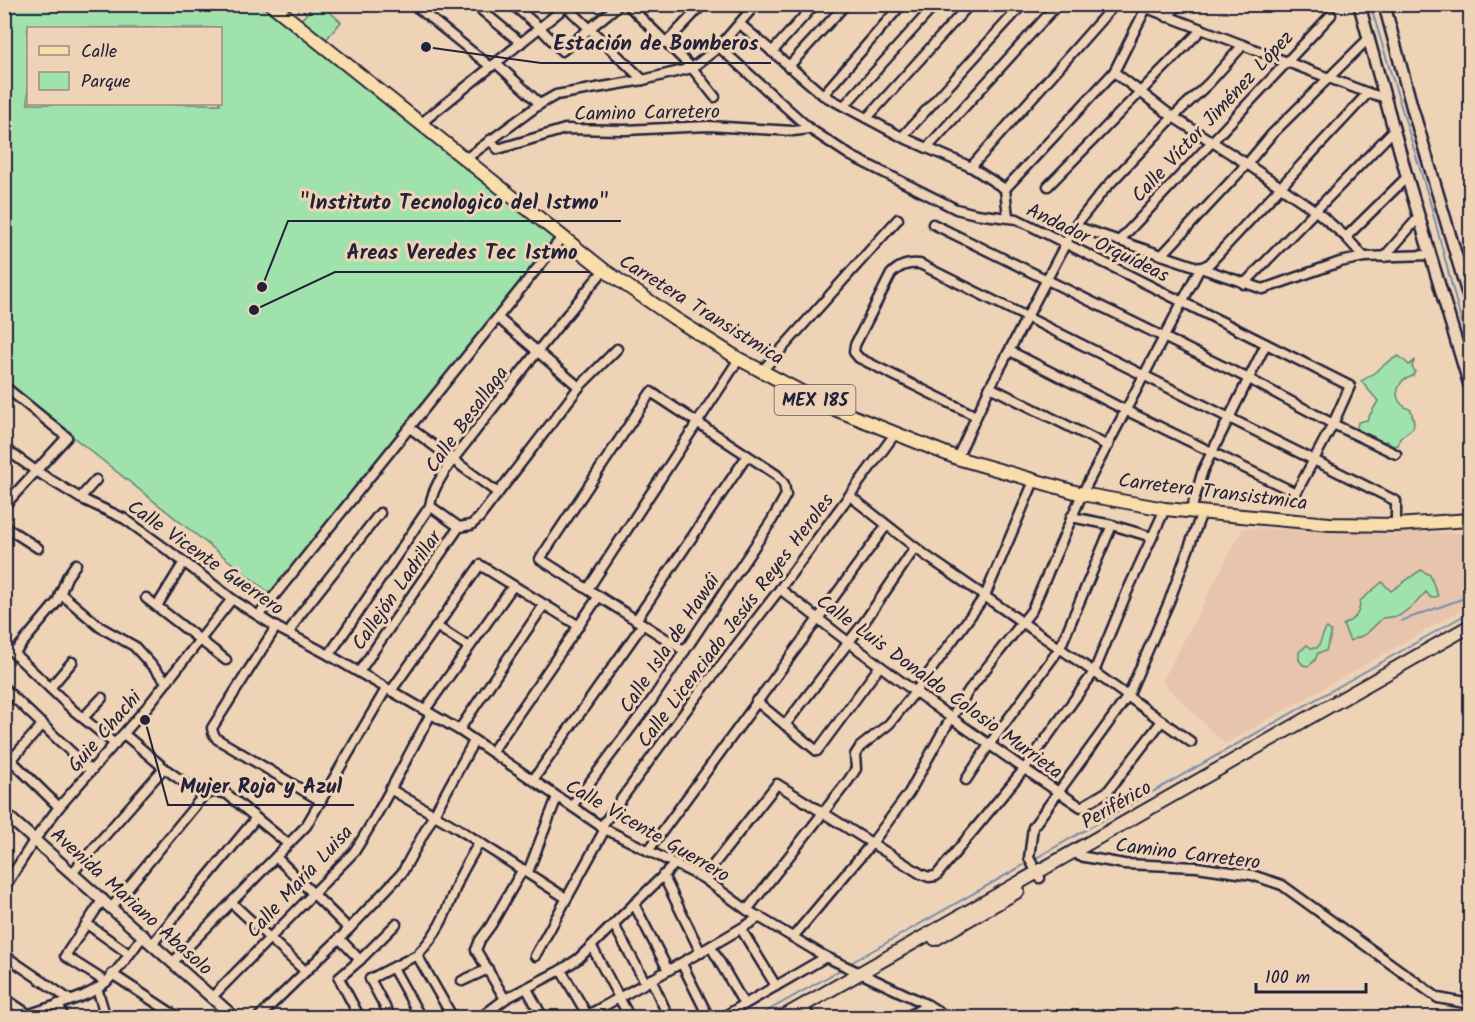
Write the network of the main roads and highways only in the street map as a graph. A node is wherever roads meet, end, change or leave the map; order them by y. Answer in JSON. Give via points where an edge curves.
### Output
{"nodes":[{"id":1,"x":272,"y":5,"type":"edge"},
{"id":2,"x":1470,"y":520,"type":"edge"},
{"id":3,"x":1470,"y":626,"type":"edge"},
{"id":4,"x":1470,"y":633,"type":"edge"},
{"id":5,"x":1303,"y":724,"type":"junction"},
{"id":6,"x":1034,"y":868,"type":"junction"},
{"id":7,"x":804,"y":1013,"type":"edge"},
{"id":8,"x":781,"y":1017,"type":"edge"}],
"edges":[{"from":1,"to":2,"type":"main road","name":"Carretera Transistmica","number":"MEX 185","via":[[604,270],[739,359],[832,408],[957,458],[1082,494],[1166,509],[1330,524]]},
{"from":3,"to":5,"type":"main road","name":"Periférico"},
{"from":4,"to":5,"type":"main road","name":"Periférico"},
{"from":5,"to":6,"type":"main road","name":"Periférico"},
{"from":5,"to":6,"type":"main road","name":"Periférico","via":[[1078,856]]},
{"from":6,"to":7,"type":"main road","name":"Periférico","via":[[858,972]]},
{"from":7,"to":8,"type":"main road","name":"Periférico"}]}
